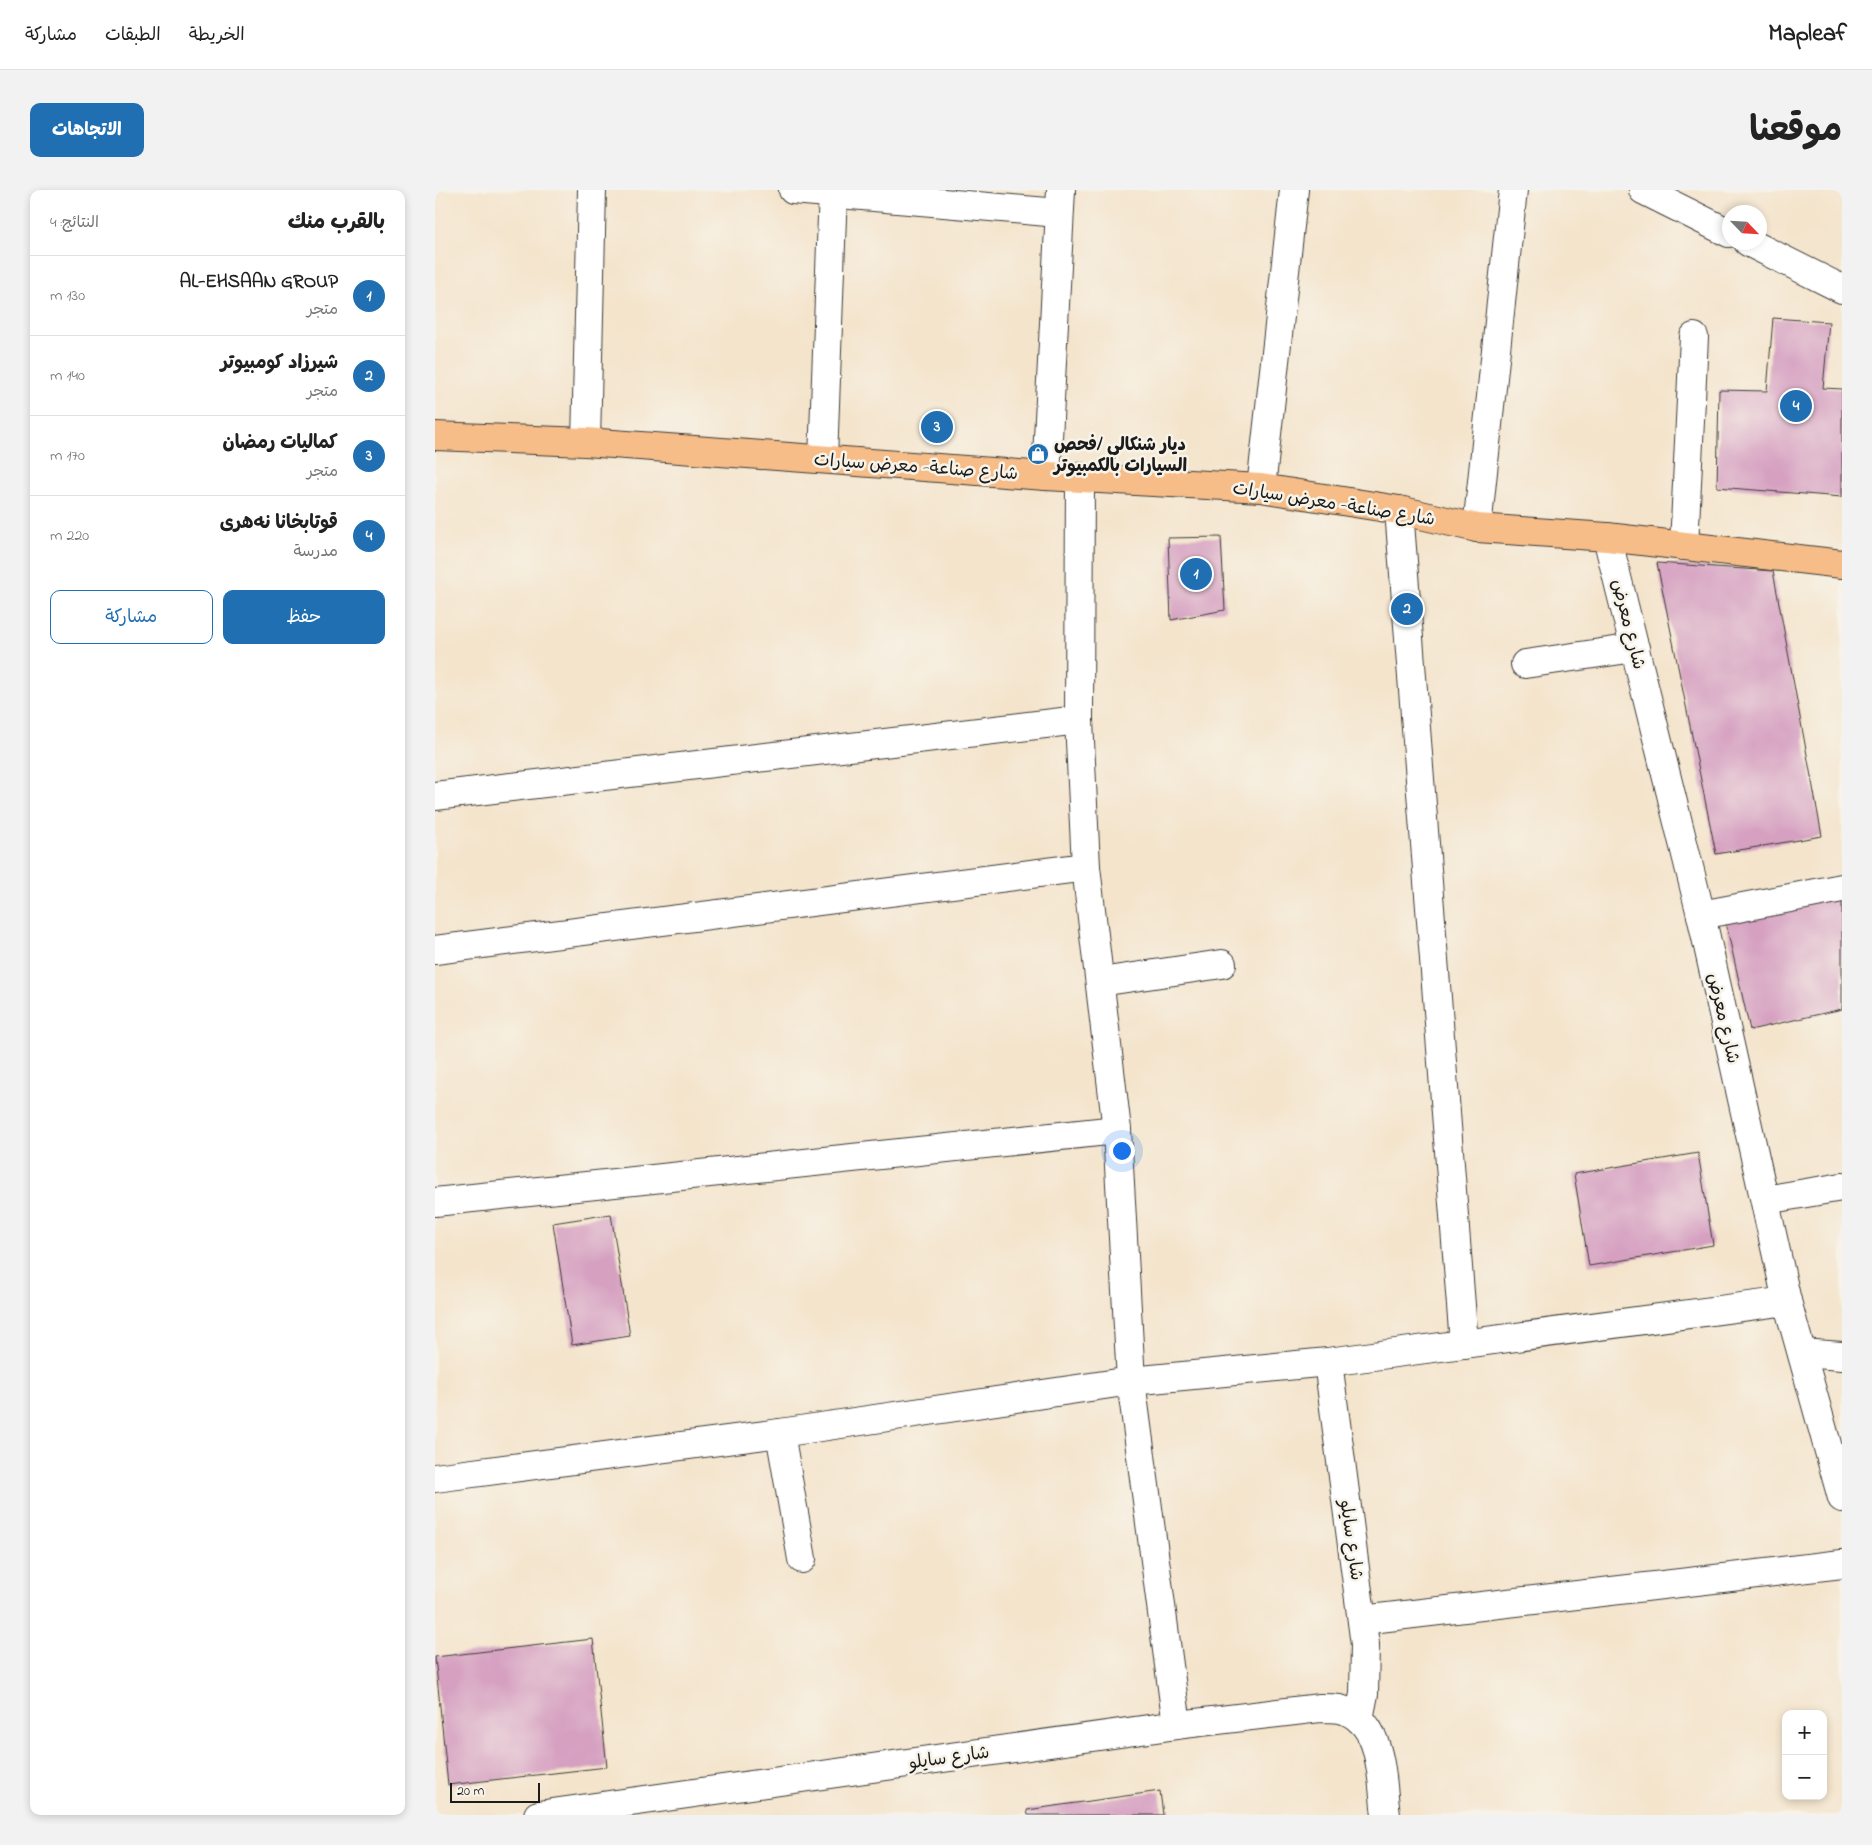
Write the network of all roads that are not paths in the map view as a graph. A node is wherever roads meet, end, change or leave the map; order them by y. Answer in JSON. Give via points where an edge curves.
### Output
{"nodes":[{"id":1,"x":592,"y":190,"type":"edge"},
{"id":2,"x":793,"y":190,"type":"edge"},
{"id":3,"x":1294,"y":190,"type":"edge"},
{"id":4,"x":1513,"y":190,"type":"edge"},
{"id":5,"x":1643,"y":190,"type":"edge"},
{"id":6,"x":833,"y":192,"type":"edge"},
{"id":7,"x":1060,"y":202,"type":"edge"},
{"id":8,"x":1722,"y":230,"type":"edge"},
{"id":9,"x":1764,"y":250,"type":"edge"},
{"id":10,"x":1842,"y":289,"type":"edge"},
{"id":11,"x":1693,"y":337,"type":"dead end"},
{"id":12,"x":435,"y":436,"type":"edge"},
{"id":13,"x":586,"y":442,"type":"junction"},
{"id":14,"x":823,"y":459,"type":"junction"},
{"id":15,"x":1045,"y":476,"type":"junction"},
{"id":16,"x":1080,"y":477,"type":"junction"},
{"id":17,"x":1261,"y":488,"type":"junction"},
{"id":18,"x":1399,"y":510,"type":"junction"},
{"id":19,"x":1477,"y":528,"type":"junction"},
{"id":20,"x":1607,"y":536,"type":"junction"},
{"id":21,"x":1684,"y":546,"type":"junction"},
{"id":22,"x":1842,"y":564,"type":"edge"},
{"id":23,"x":1635,"y":648,"type":"junction"},
{"id":24,"x":1525,"y":664,"type":"dead end"},
{"id":25,"x":1079,"y":720,"type":"junction"},
{"id":26,"x":435,"y":796,"type":"edge"},
{"id":27,"x":1086,"y":867,"type":"junction"},
{"id":28,"x":1842,"y":888,"type":"edge"},
{"id":29,"x":1701,"y":915,"type":"junction"},
{"id":30,"x":435,"y":950,"type":"edge"},
{"id":31,"x":1222,"y":964,"type":"dead end"},
{"id":32,"x":1100,"y":982,"type":"junction"},
{"id":33,"x":1117,"y":1130,"type":"junction"},
{"id":34,"x":1842,"y":1187,"type":"edge"},
{"id":35,"x":1765,"y":1200,"type":"junction"},
{"id":36,"x":435,"y":1202,"type":"edge"},
{"id":37,"x":1787,"y":1300,"type":"junction"},
{"id":38,"x":1464,"y":1344,"type":"junction"},
{"id":39,"x":1802,"y":1353,"type":"junction"},
{"id":40,"x":1842,"y":1356,"type":"edge"},
{"id":41,"x":1328,"y":1362,"type":"junction"},
{"id":42,"x":1131,"y":1381,"type":"junction"},
{"id":43,"x":779,"y":1433,"type":"junction"},
{"id":44,"x":435,"y":1478,"type":"edge"},
{"id":45,"x":1842,"y":1498,"type":"edge"},
{"id":46,"x":802,"y":1559,"type":"dead end"},
{"id":47,"x":1842,"y":1564,"type":"edge"},
{"id":48,"x":1362,"y":1620,"type":"junction"},
{"id":49,"x":1359,"y":1719,"type":"junction"},
{"id":50,"x":1177,"y":1725,"type":"junction"},
{"id":51,"x":538,"y":1815,"type":"edge"},
{"id":52,"x":1386,"y":1815,"type":"edge"}],
"edges":[{"from":1,"to":13,"type":"street"},
{"from":2,"to":6,"type":"street"},
{"from":3,"to":17,"type":"street"},
{"from":4,"to":19,"type":"street"},
{"from":5,"to":8,"type":"street"},
{"from":6,"to":7,"type":"street"},
{"from":6,"to":14,"type":"street"},
{"from":7,"to":15,"type":"street"},
{"from":9,"to":10,"type":"street"},
{"from":11,"to":21,"type":"street"},
{"from":12,"to":13,"type":"main road","name":"شارع صناعة- معرض سيارات"},
{"from":13,"to":14,"type":"main road","name":"شارع صناعة- معرض سيارات"},
{"from":14,"to":15,"type":"main road","name":"شارع صناعة- معرض سيارات"},
{"from":15,"to":16,"type":"main road","name":"شارع صناعة- معرض سيارات"},
{"from":16,"to":17,"type":"main road","name":"شارع صناعة- معرض سيارات"},
{"from":16,"to":25,"type":"street"},
{"from":17,"to":18,"type":"main road","name":"شارع صناعة- معرض سيارات"},
{"from":18,"to":19,"type":"main road","name":"شارع صناعة- معرض سيارات"},
{"from":18,"to":38,"type":"street"},
{"from":19,"to":20,"type":"main road","name":"شارع صناعة- معرض سيارات"},
{"from":20,"to":21,"type":"main road","name":"شارع صناعة- معرض سيارات"},
{"from":20,"to":23,"type":"street","name":"شارع معرض"},
{"from":21,"to":22,"type":"main road","name":"شارع صناعة- معرض سيارات"},
{"from":23,"to":24,"type":"street"},
{"from":23,"to":29,"type":"street","name":"شارع معرض"},
{"from":25,"to":26,"type":"street"},
{"from":25,"to":27,"type":"street"},
{"from":27,"to":30,"type":"street"},
{"from":27,"to":32,"type":"street"},
{"from":28,"to":29,"type":"street"},
{"from":29,"to":35,"type":"street","name":"شارع معرض"},
{"from":31,"to":32,"type":"street"},
{"from":32,"to":33,"type":"street"},
{"from":33,"to":36,"type":"street"},
{"from":33,"to":42,"type":"street"},
{"from":34,"to":35,"type":"street"},
{"from":35,"to":37,"type":"street","name":"شارع معرض"},
{"from":37,"to":38,"type":"street"},
{"from":37,"to":39,"type":"street","name":"شارع معرض"},
{"from":38,"to":41,"type":"street"},
{"from":39,"to":40,"type":"street"},
{"from":39,"to":45,"type":"street","name":"شارع معرض"},
{"from":41,"to":42,"type":"street"},
{"from":41,"to":48,"type":"street","name":"شارع سايلو"},
{"from":42,"to":43,"type":"street"},
{"from":42,"to":50,"type":"street"},
{"from":43,"to":44,"type":"street"},
{"from":43,"to":46,"type":"street"},
{"from":47,"to":48,"type":"street"},
{"from":48,"to":49,"type":"street","name":"شارع سايلو","via":[[1365,1669]]},
{"from":49,"to":50,"type":"street","name":"شارع سايلو","via":[[1340,1709],[1320,1708]]},
{"from":49,"to":52,"type":"street","via":[[1371,1734],[1377,1753]]},
{"from":50,"to":51,"type":"street","name":"شارع سايلو"}]}
